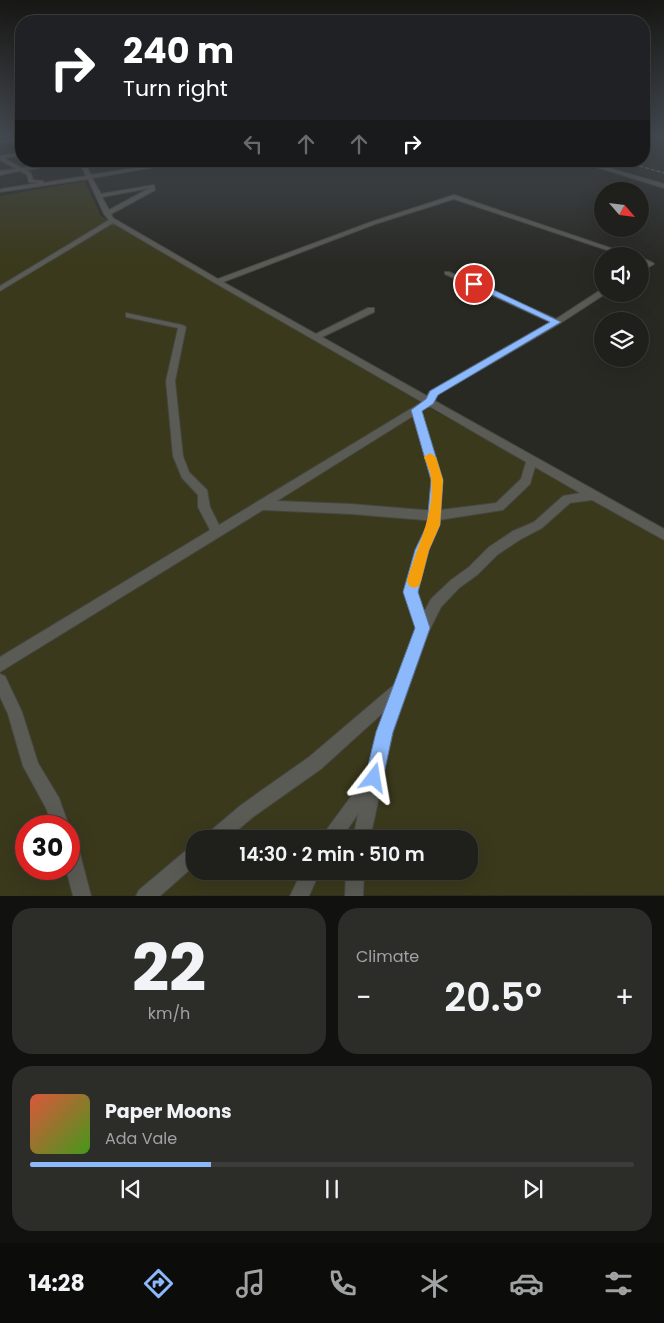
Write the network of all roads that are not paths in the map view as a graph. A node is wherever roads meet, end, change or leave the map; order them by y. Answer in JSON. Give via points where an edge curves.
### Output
{"nodes":[{"id":1,"x":30,"y":179,"type":"edge"},
{"id":2,"x":75,"y":179,"type":"edge"},
{"id":3,"x":90,"y":179,"type":"edge"},
{"id":4,"x":640,"y":179,"type":"edge"},
{"id":5,"x":44,"y":183,"type":"junction"},
{"id":6,"x":664,"y":186,"type":"edge"},
{"id":7,"x":1,"y":191,"type":"edge"},
{"id":8,"x":98,"y":196,"type":"junction"},
{"id":9,"x":110,"y":217,"type":"junction"},
{"id":10,"x":604,"y":247,"type":"edge"},
{"id":11,"x":447,"y":273,"type":"dead end"},
{"id":12,"x":217,"y":282,"type":"junction"},
{"id":13,"x":0,"y":289,"type":"edge"},
{"id":14,"x":594,"y":298,"type":"edge"},
{"id":15,"x":371,"y":310,"type":"dead end"},
{"id":16,"x":129,"y":316,"type":"dead end"},
{"id":17,"x":556,"y":322,"type":"junction"},
{"id":18,"x":316,"y":337,"type":"junction"},
{"id":19,"x":430,"y":401,"type":"junction"},
{"id":20,"x":416,"y":410,"type":"junction"},
{"id":21,"x":532,"y":459,"type":"junction"},
{"id":22,"x":595,"y":495,"type":"junction"},
{"id":23,"x":262,"y":505,"type":"junction"},
{"id":24,"x":218,"y":532,"type":"junction"},
{"id":25,"x":664,"y":535,"type":"edge"},
{"id":26,"x":423,"y":628,"type":"junction"},
{"id":27,"x":0,"y":665,"type":"edge"},
{"id":28,"x":0,"y":681,"type":"edge"},
{"id":29,"x":399,"y":689,"type":"junction"},
{"id":30,"x":374,"y":778,"type":"junction"},
{"id":31,"x":57,"y":815,"type":"edge"},
{"id":32,"x":225,"y":830,"type":"edge"},
{"id":33,"x":336,"y":830,"type":"edge"},
{"id":34,"x":363,"y":830,"type":"edge"},
{"id":35,"x":186,"y":862,"type":"edge"},
{"id":36,"x":78,"y":880,"type":"edge"},
{"id":37,"x":307,"y":880,"type":"edge"},
{"id":38,"x":355,"y":880,"type":"edge"},
{"id":39,"x":82,"y":896,"type":"edge"},
{"id":40,"x":145,"y":896,"type":"edge"},
{"id":41,"x":300,"y":896,"type":"edge"},
{"id":42,"x":354,"y":896,"type":"edge"}],
"edges":[{"from":1,"to":5,"type":"street","via":[[31,182]]},
{"from":2,"to":5,"type":"street"},
{"from":3,"to":8,"type":"street"},
{"from":4,"to":6,"type":"street"},
{"from":5,"to":7,"type":"street"},
{"from":8,"to":9,"type":"street"},
{"from":8,"to":9,"type":"street","via":[[152,186],[153,189]]},
{"from":9,"to":12,"type":"street"},
{"from":9,"to":13,"type":"street"},
{"from":10,"to":12,"type":"street","via":[[454,197],[373,223]]},
{"from":11,"to":17,"type":"street"},
{"from":12,"to":18,"type":"street"},
{"from":14,"to":17,"type":"street"},
{"from":15,"to":18,"type":"street"},
{"from":16,"to":24,"type":"street","via":[[182,327],[170,391],[180,465],[188,482],[203,493],[204,506]]},
{"from":17,"to":19,"type":"street","via":[[434,393]]},
{"from":18,"to":19,"type":"street"},
{"from":19,"to":20,"type":"street"},
{"from":19,"to":21,"type":"street"},
{"from":20,"to":23,"type":"street"},
{"from":20,"to":26,"type":"street","via":[[437,480],[434,525],[422,550],[411,592]]},
{"from":21,"to":22,"type":"street"},
{"from":21,"to":23,"type":"street","via":[[526,481],[500,507],[429,515]]},
{"from":22,"to":25,"type":"street"},
{"from":22,"to":26,"type":"street","via":[[566,499],[538,525],[493,551],[436,603]]},
{"from":23,"to":24,"type":"street"},
{"from":24,"to":27,"type":"street"},
{"from":26,"to":29,"type":"street"},
{"from":28,"to":31,"type":"street","via":[[15,712],[31,766]]},
{"from":29,"to":30,"type":"street"},
{"from":29,"to":32,"type":"street","via":[[315,764]]},
{"from":30,"to":33,"type":"street"},
{"from":30,"to":34,"type":"street"},
{"from":35,"to":40,"type":"street"},
{"from":36,"to":39,"type":"street"},
{"from":37,"to":41,"type":"street"},
{"from":38,"to":42,"type":"street"}]}
